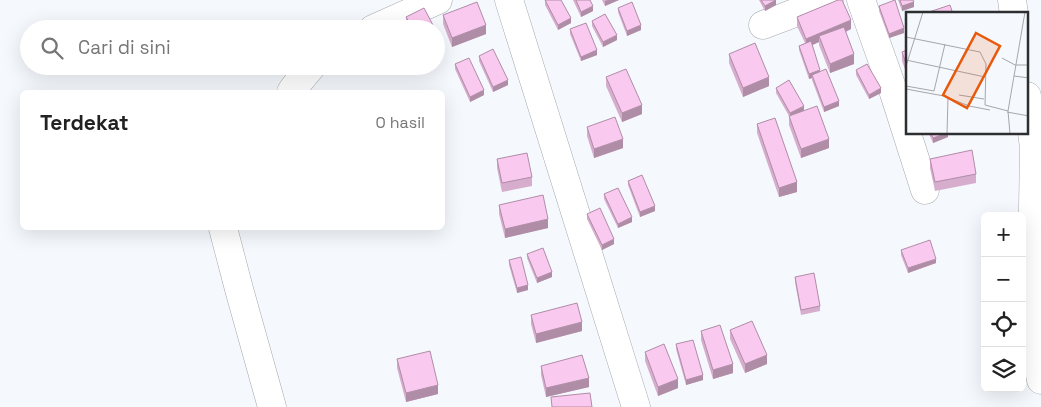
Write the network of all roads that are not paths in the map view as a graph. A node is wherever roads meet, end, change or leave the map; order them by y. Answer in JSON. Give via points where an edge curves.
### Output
{"nodes":[{"id":1,"x":438,"y":0,"type":"edge"},
{"id":2,"x":509,"y":0,"type":"edge"},
{"id":3,"x":829,"y":0,"type":"edge"},
{"id":4,"x":861,"y":0,"type":"edge"},
{"id":5,"x":393,"y":20,"type":"edge"},
{"id":6,"x":763,"y":25,"type":"dead end"},
{"id":7,"x":304,"y":75,"type":"edge"},
{"id":8,"x":292,"y":90,"type":"edge"},
{"id":9,"x":1028,"y":103,"type":"edge"},
{"id":10,"x":906,"y":131,"type":"edge"},
{"id":11,"x":907,"y":135,"type":"edge"},
{"id":12,"x":925,"y":190,"type":"dead end"},
{"id":13,"x":224,"y":230,"type":"edge"},
{"id":14,"x":1036,"y":328,"type":"edge"},
{"id":15,"x":1041,"y":380,"type":"edge"},
{"id":16,"x":272,"y":407,"type":"edge"},
{"id":17,"x":636,"y":407,"type":"edge"}],
"edges":[{"from":1,"to":5,"type":"street"},
{"from":2,"to":17,"type":"street"},
{"from":3,"to":6,"type":"street"},
{"from":4,"to":10,"type":"street"},
{"from":7,"to":8,"type":"street"},
{"from":9,"to":14,"type":"street","via":[[1034,147]]},
{"from":11,"to":12,"type":"street"},
{"from":13,"to":16,"type":"street"},
{"from":14,"to":15,"type":"street"}]}
